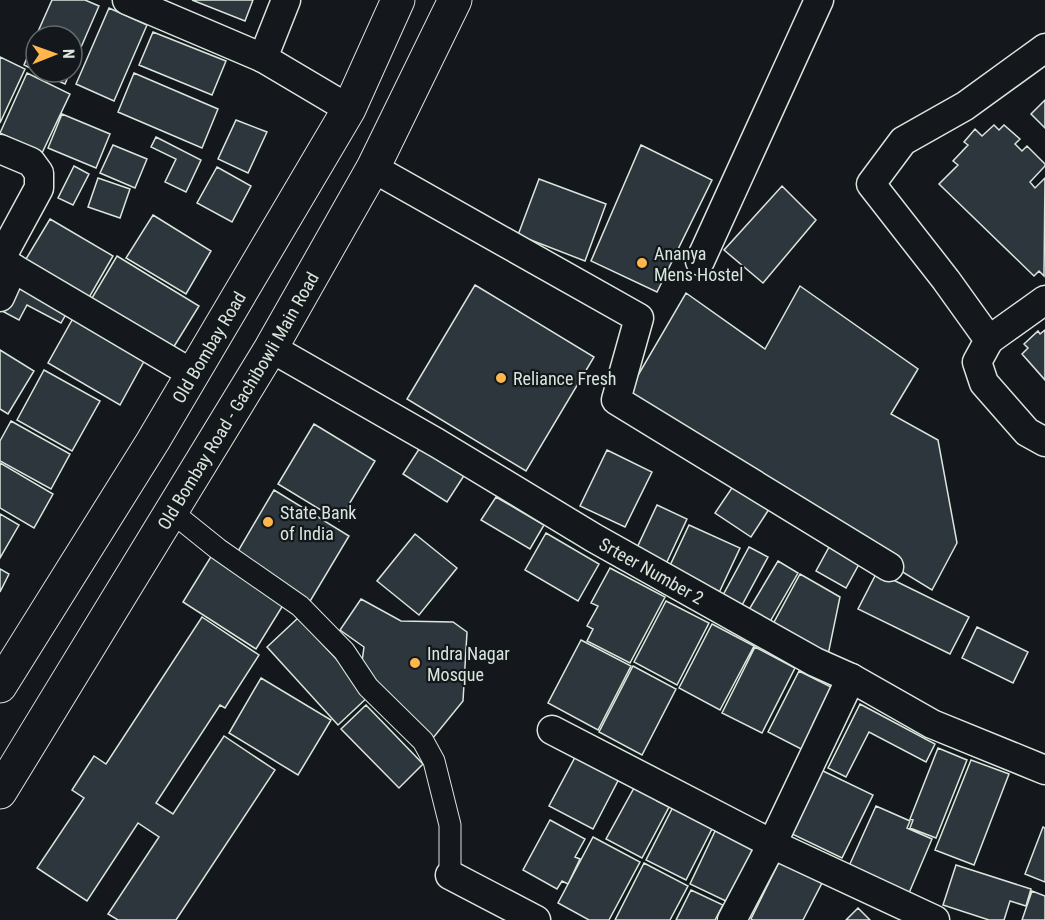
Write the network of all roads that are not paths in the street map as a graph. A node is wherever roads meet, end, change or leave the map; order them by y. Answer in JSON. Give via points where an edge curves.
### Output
{"nodes":[{"id":1,"x":127,"y":0,"type":"edge"},
{"id":2,"x":286,"y":0,"type":"edge"},
{"id":3,"x":398,"y":0,"type":"edge"},
{"id":4,"x":455,"y":0,"type":"edge"},
{"id":5,"x":819,"y":0,"type":"edge"},
{"id":6,"x":1045,"y":48,"type":"edge"},
{"id":7,"x":263,"y":58,"type":"junction"},
{"id":8,"x":349,"y":109,"type":"junction"},
{"id":9,"x":0,"y":149,"type":"edge"},
{"id":10,"x":373,"y":168,"type":"junction"},
{"id":11,"x":700,"y":261,"type":"dead end"},
{"id":12,"x":4,"y":263,"type":"edge"},
{"id":13,"x":0,"y":297,"type":"edge"},
{"id":14,"x":1045,"y":300,"type":"edge"},
{"id":15,"x":989,"y":340,"type":"junction"},
{"id":16,"x":272,"y":348,"type":"junction"},
{"id":17,"x":191,"y":373,"type":"junction"},
{"id":18,"x":1045,"y":442,"type":"edge"},
{"id":19,"x":172,"y":512,"type":"junction"},
{"id":20,"x":889,"y":567,"type":"dead end"},
{"id":21,"x":851,"y":678,"type":"junction"},
{"id":22,"x":0,"y":686,"type":"edge"},
{"id":23,"x":552,"y":730,"type":"dead end"},
{"id":24,"x":1045,"y":770,"type":"edge"},
{"id":25,"x":0,"y":792,"type":"edge"},
{"id":26,"x":772,"y":844,"type":"junction"},
{"id":27,"x":450,"y":875,"type":"joint"},
{"id":28,"x":536,"y":920,"type":"edge"},
{"id":29,"x":732,"y":920,"type":"edge"},
{"id":30,"x":935,"y":920,"type":"edge"}],
"edges":[{"from":1,"to":7,"type":"street"},
{"from":2,"to":7,"type":"street"},
{"from":3,"to":8,"type":"main road","name":"Old Bombay Road"},
{"from":4,"to":10,"type":"main road","name":"Old Bombay Road - Gachibowli Main Road"},
{"from":5,"to":11,"type":"street"},
{"from":6,"to":15,"type":"street","via":[[965,106],[903,141],[871,184]]},
{"from":7,"to":8,"type":"street"},
{"from":8,"to":17,"type":"main road","name":"Old Bombay Road"},
{"from":9,"to":12,"type":"street","via":[[31,162],[39,173],[39,188]]},
{"from":10,"to":16,"type":"main road","name":"Old Bombay Road - Gachibowli Main Road"},
{"from":10,"to":20,"type":"street","via":[[639,318],[616,400]]},
{"from":12,"to":13,"type":"street"},
{"from":12,"to":17,"type":"street"},
{"from":14,"to":15,"type":"street"},
{"from":15,"to":18,"type":"street","via":[[977,362],[984,383],[1027,432]]},
{"from":16,"to":19,"type":"main road","name":"Old Bombay Road - Gachibowli Main Road"},
{"from":16,"to":21,"type":"street","name":"Srteer Number 2","via":[[604,544],[815,662]]},
{"from":17,"to":22,"type":"main road","name":"Old Bombay Road"},
{"from":19,"to":25,"type":"main road","name":"Old Bombay Road - Gachibowli Main Road"},
{"from":19,"to":27,"type":"street","via":[[300,606],[344,651],[368,687],[423,741],[434,761],[450,825]]},
{"from":21,"to":24,"type":"street","name":"Srteer Number 2","via":[[932,724]]},
{"from":21,"to":26,"type":"street"},
{"from":23,"to":26,"type":"street"},
{"from":26,"to":29,"type":"street"},
{"from":26,"to":30,"type":"street"},
{"from":27,"to":28,"type":"street"}]}
